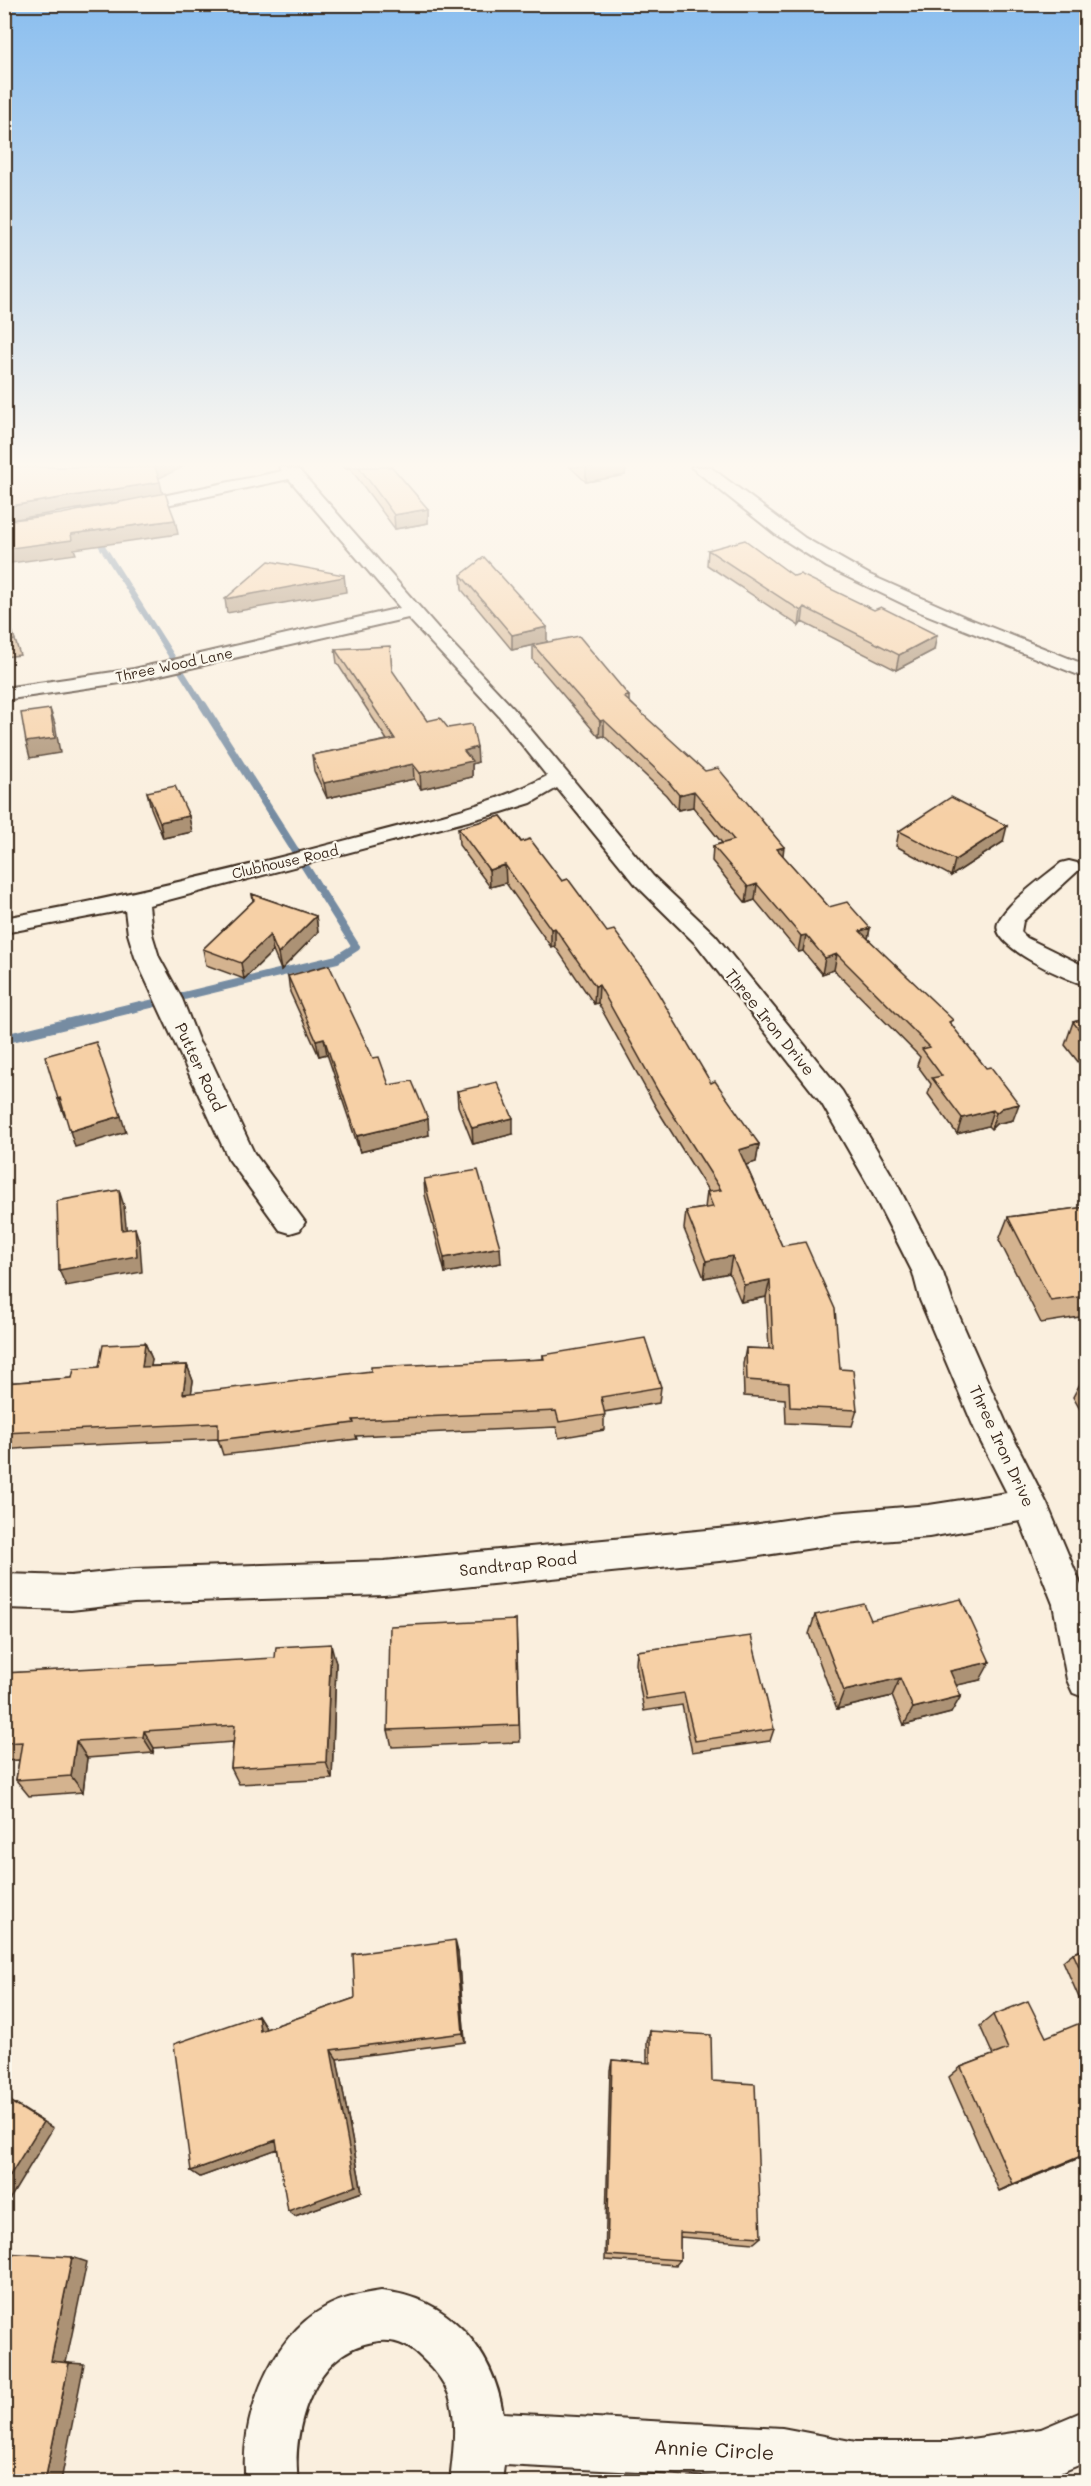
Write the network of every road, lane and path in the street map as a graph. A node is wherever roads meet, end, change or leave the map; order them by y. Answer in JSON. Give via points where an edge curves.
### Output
{"nodes":[{"id":1,"x":389,"y":583,"type":"edge"},
{"id":2,"x":875,"y":583,"type":"edge"},
{"id":3,"x":413,"y":611,"type":"junction"},
{"id":4,"x":1086,"y":672,"type":"edge"},
{"id":5,"x":4,"y":694,"type":"edge"},
{"id":6,"x":560,"y":778,"type":"junction"},
{"id":7,"x":1069,"y":868,"type":"dead end"},
{"id":8,"x":136,"y":899,"type":"junction"},
{"id":9,"x":4,"y":926,"type":"edge"},
{"id":10,"x":1086,"y":977,"type":"edge"},
{"id":11,"x":290,"y":1222,"type":"dead end"},
{"id":12,"x":1030,"y":1504,"type":"junction"},
{"id":13,"x":4,"y":1591,"type":"edge"},
{"id":14,"x":1086,"y":1680,"type":"edge"},
{"id":15,"x":1086,"y":2436,"type":"edge"},
{"id":16,"x":478,"y":2460,"type":"edge"},
{"id":17,"x":782,"y":2468,"type":"edge"},
{"id":18,"x":272,"y":2481,"type":"edge"}],
"edges":[{"from":1,"to":3,"type":"street","name":"Three Iron Drive"},
{"from":2,"to":4,"type":"street"},
{"from":3,"to":5,"type":"street","name":"Three Wood Lane","via":[[134,675]]},
{"from":3,"to":6,"type":"street","name":"Three Iron Drive","via":[[506,712]]},
{"from":6,"to":8,"type":"street","name":"Clubhouse Road","via":[[524,798],[494,807]]},
{"from":6,"to":12,"type":"street","name":"Three Iron Drive","via":[[645,881],[706,940],[832,1098],[883,1184],[928,1273],[992,1431]]},
{"from":7,"to":10,"type":"street","via":[[1014,916],[1009,933],[1018,943]]},
{"from":8,"to":9,"type":"street","name":"Clubhouse Road"},
{"from":8,"to":11,"type":"street","name":"Putter Road","via":[[147,957],[186,1042],[200,1063],[242,1158]]},
{"from":12,"to":13,"type":"street","name":"Sandtrap Road","via":[[929,1521],[833,1529],[739,1543],[384,1578],[134,1586],[71,1593]]},
{"from":12,"to":14,"type":"street","name":"Three Iron Drive","via":[[1071,1604]]},
{"from":15,"to":17,"type":"street","name":"Annie Circle","via":[[1042,2455],[950,2468]]},
{"from":16,"to":17,"type":"street","name":"Annie Circle"},
{"from":16,"to":18,"type":"street","name":"Annie Circle","via":[[474,2395],[458,2360],[434,2332],[405,2317],[373,2316],[341,2325],[313,2348],[290,2381],[274,2424]]}]}
